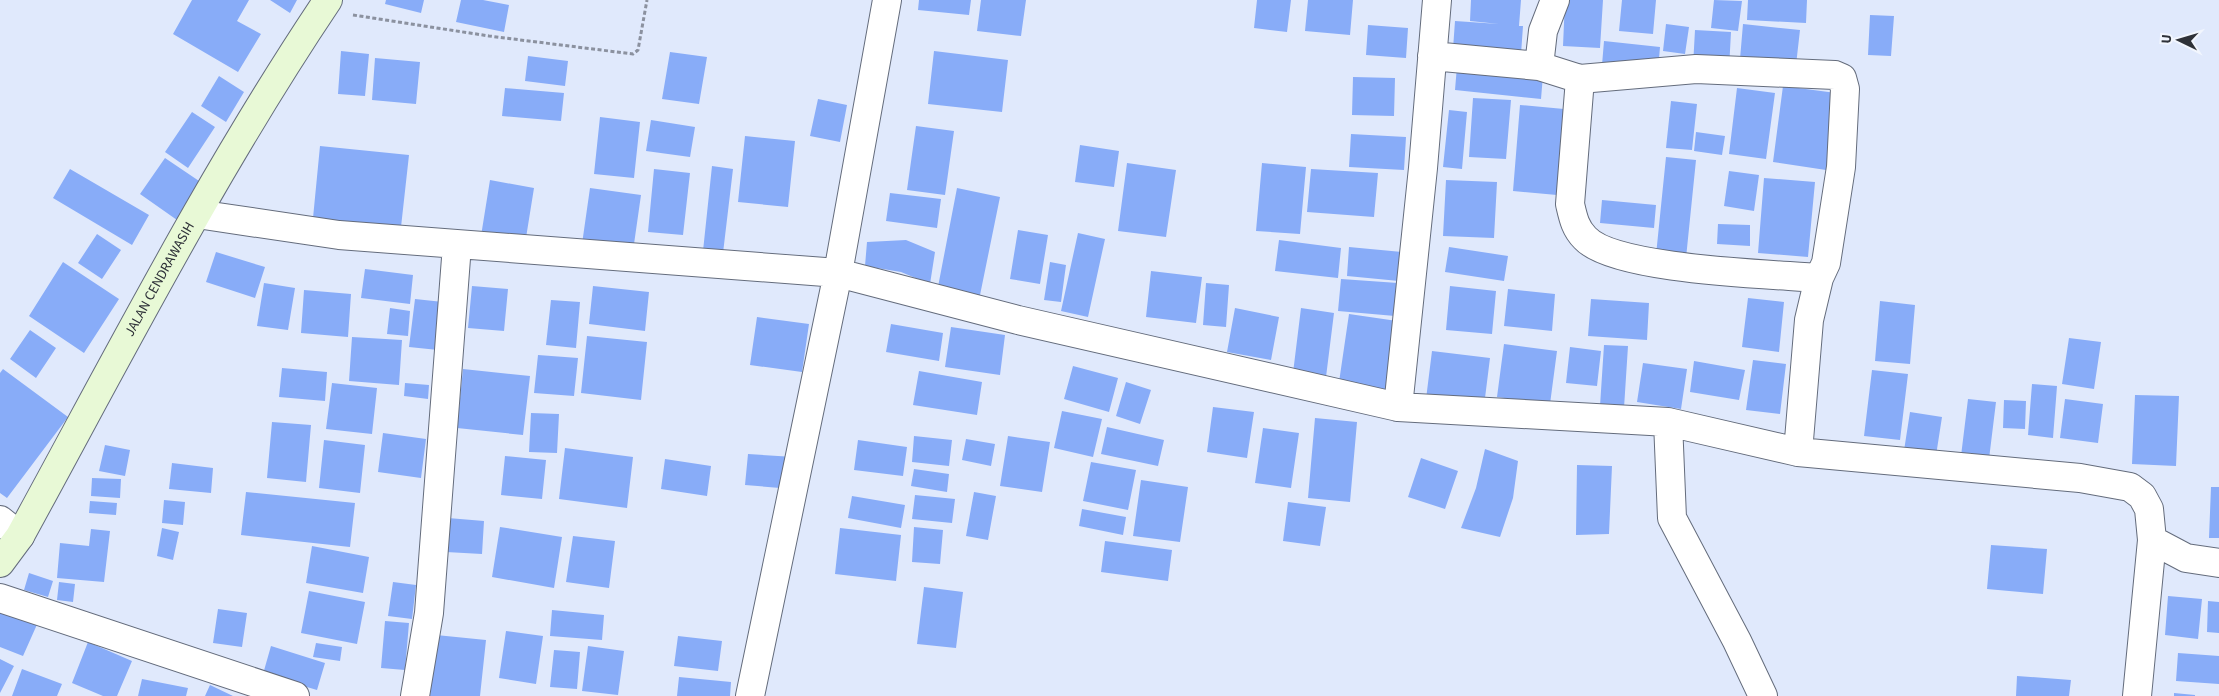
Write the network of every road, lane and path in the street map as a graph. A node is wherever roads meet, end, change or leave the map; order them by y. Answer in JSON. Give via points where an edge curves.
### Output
{"nodes":[{"id":1,"x":647,"y":0,"type":"edge"},
{"id":2,"x":1437,"y":0,"type":"edge"},
{"id":3,"x":1556,"y":0,"type":"edge"},
{"id":4,"x":884,"y":1,"type":"edge"},
{"id":5,"x":324,"y":5,"type":"edge"},
{"id":6,"x":1432,"y":56,"type":"junction"},
{"id":7,"x":1539,"y":66,"type":"junction"},
{"id":8,"x":1580,"y":79,"type":"junction"},
{"id":9,"x":197,"y":214,"type":"junction"},
{"id":10,"x":457,"y":245,"type":"junction"},
{"id":11,"x":838,"y":273,"type":"junction"},
{"id":12,"x":1818,"y":278,"type":"junction"},
{"id":13,"x":1398,"y":406,"type":"junction"},
{"id":14,"x":1668,"y":422,"type":"junction"},
{"id":15,"x":1798,"y":452,"type":"junction"},
{"id":16,"x":10,"y":528,"type":"edge"},
{"id":17,"x":2152,"y":540,"type":"junction"},
{"id":18,"x":0,"y":563,"type":"edge"},
{"id":19,"x":2219,"y":563,"type":"edge"},
{"id":20,"x":0,"y":598,"type":"edge"},
{"id":21,"x":295,"y":696,"type":"edge"},
{"id":22,"x":415,"y":696,"type":"edge"},
{"id":23,"x":750,"y":696,"type":"edge"},
{"id":24,"x":1763,"y":696,"type":"edge"},
{"id":25,"x":2137,"y":696,"type":"edge"}],
"edges":[{"from":1,"to":5,"type":"path","via":[[638,50],[633,54],[489,36]]},
{"from":2,"to":6,"type":"street"},
{"from":3,"to":7,"type":"street","via":[[1543,31]]},
{"from":4,"to":11,"type":"street"},
{"from":5,"to":9,"type":"main road","name":"JALAN CENDRAWASIH"},
{"from":6,"to":7,"type":"street"},
{"from":6,"to":13,"type":"street"},
{"from":7,"to":8,"type":"street"},
{"from":8,"to":12,"type":"street","via":[[1570,204],[1574,223],[1586,240],[1614,254],[1652,264]]},
{"from":8,"to":12,"type":"street","via":[[1696,69],[1835,75],[1842,78],[1845,89],[1841,167],[1826,263]]},
{"from":9,"to":10,"type":"street","via":[[339,235]]},
{"from":9,"to":16,"type":"main road","name":"JALAN CENDRAWASIH"},
{"from":10,"to":11,"type":"street"},
{"from":10,"to":22,"type":"street","via":[[429,613]]},
{"from":11,"to":13,"type":"street","via":[[1018,320]]},
{"from":11,"to":23,"type":"street"},
{"from":12,"to":15,"type":"street","via":[[1809,320]]},
{"from":13,"to":14,"type":"street"},
{"from":14,"to":15,"type":"street"},
{"from":14,"to":24,"type":"street","via":[[1672,518]]},
{"from":15,"to":17,"type":"street","via":[[2080,478],[2130,487],[2142,496],[2149,509]]},
{"from":16,"to":18,"type":"main road","name":"JALAN CENDRAWASIH"},
{"from":17,"to":19,"type":"street","via":[[2186,558]]},
{"from":17,"to":25,"type":"street"},
{"from":20,"to":21,"type":"street"}]}
